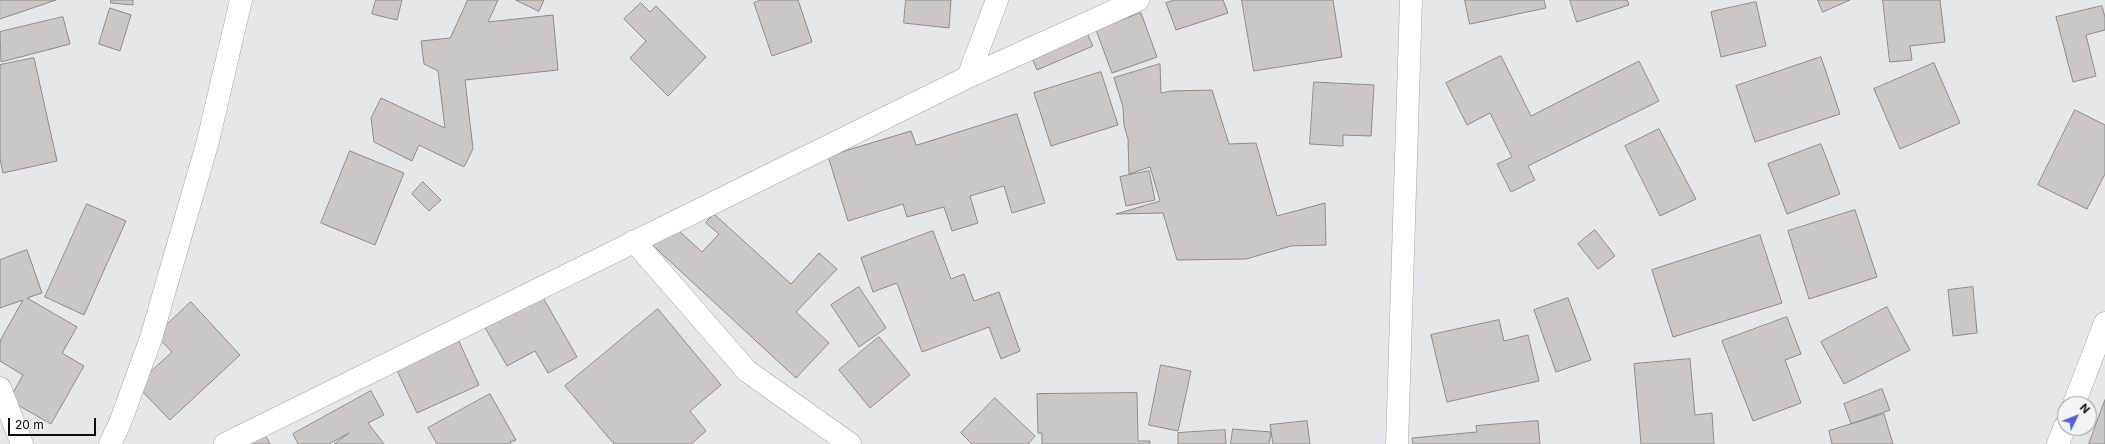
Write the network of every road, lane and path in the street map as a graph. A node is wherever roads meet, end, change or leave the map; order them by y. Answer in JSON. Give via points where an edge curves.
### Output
{"nodes":[{"id":1,"x":241,"y":0,"type":"edge"},
{"id":2,"x":997,"y":0,"type":"edge"},
{"id":3,"x":1138,"y":0,"type":"edge"},
{"id":4,"x":1412,"y":0,"type":"edge"},
{"id":5,"x":968,"y":77,"type":"junction"},
{"id":6,"x":634,"y":241,"type":"junction"},
{"id":7,"x":2105,"y":323,"type":"edge"},
{"id":8,"x":0,"y":388,"type":"edge"},
{"id":9,"x":2077,"y":396,"type":"edge"},
{"id":10,"x":22,"y":444,"type":"edge"},
{"id":11,"x":110,"y":444,"type":"edge"},
{"id":12,"x":225,"y":444,"type":"edge"},
{"id":13,"x":850,"y":444,"type":"edge"},
{"id":14,"x":1397,"y":444,"type":"edge"}],
"edges":[{"from":1,"to":11,"type":"street","via":[[208,141],[151,338]]},
{"from":2,"to":5,"type":"street"},
{"from":3,"to":5,"type":"street"},
{"from":4,"to":14,"type":"street"},
{"from":5,"to":6,"type":"street"},
{"from":6,"to":12,"type":"street"},
{"from":6,"to":13,"type":"street","via":[[747,371]]},
{"from":7,"to":9,"type":"street"},
{"from":8,"to":10,"type":"street"}]}
